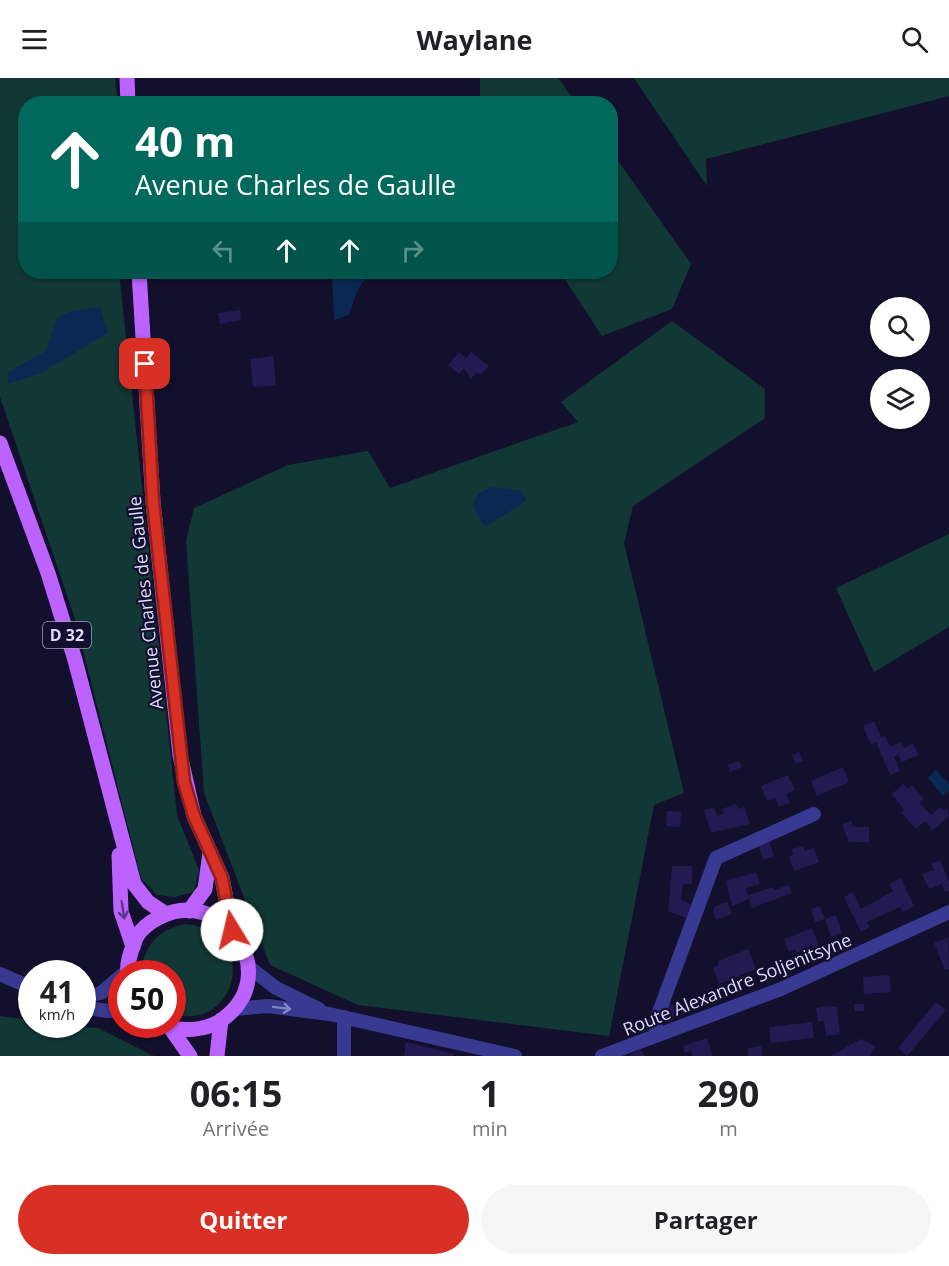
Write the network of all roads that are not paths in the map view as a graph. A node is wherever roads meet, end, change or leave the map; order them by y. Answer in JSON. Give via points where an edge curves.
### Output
{"nodes":[{"id":1,"x":127,"y":78,"type":"edge"},
{"id":2,"x":128,"y":96,"type":"edge"},
{"id":3,"x":139,"y":279,"type":"edge"},
{"id":4,"x":0,"y":443,"type":"edge"},
{"id":5,"x":814,"y":814,"type":"dead end"},
{"id":6,"x":119,"y":831,"type":"junction"},
{"id":7,"x":210,"y":853,"type":"junction"},
{"id":8,"x":189,"y":911,"type":"junction"},
{"id":9,"x":949,"y":912,"type":"edge"},
{"id":10,"x":166,"y":914,"type":"junction"},
{"id":11,"x":232,"y":930,"type":"junction"},
{"id":12,"x":133,"y":947,"type":"junction"},
{"id":13,"x":129,"y":960,"type":"edge"},
{"id":14,"x":249,"y":968,"type":"junction"},
{"id":15,"x":0,"y":974,"type":"edge"},
{"id":16,"x":18,"y":982,"type":"edge"},
{"id":17,"x":234,"y":1009,"type":"junction"},
{"id":18,"x":329,"y":1014,"type":"junction"},
{"id":19,"x":344,"y":1017,"type":"junction"},
{"id":20,"x":221,"y":1020,"type":"junction"},
{"id":21,"x":186,"y":1030,"type":"edge"},
{"id":22,"x":657,"y":1034,"type":"junction"},
{"id":23,"x":175,"y":1038,"type":"edge"},
{"id":24,"x":189,"y":1056,"type":"edge"},
{"id":25,"x":217,"y":1056,"type":"edge"},
{"id":26,"x":344,"y":1056,"type":"edge"},
{"id":27,"x":515,"y":1056,"type":"edge"},
{"id":28,"x":602,"y":1056,"type":"edge"}],
"edges":[{"from":1,"to":2,"type":"main road"},
{"from":3,"to":7,"type":"main road","name":"Avenue Charles de Gaulle","via":[[153,502],[180,755],[188,799]]},
{"from":4,"to":6,"type":"main road","number":"D 32","via":[[75,660]]},
{"from":5,"to":22,"type":"street","via":[[716,858],[655,1023]]},
{"from":6,"to":10,"type":"main road","number":"D 32","via":[[134,884],[148,902]]},
{"from":6,"to":12,"type":"main road","number":"D 32","one_way":true,"via":[[121,911]]},
{"from":7,"to":8,"type":"main road","via":[[205,889]]},
{"from":7,"to":11,"type":"main road","name":"Avenue Charles de Gaulle","via":[[222,878]]},
{"from":8,"to":10,"type":"main road"},
{"from":8,"to":11,"type":"main road","via":[[203,913]]},
{"from":9,"to":22,"type":"street","name":"Route Alexandre Soljenitsyne","via":[[792,984]]},
{"from":10,"to":12,"type":"main road","via":[[144,927]]},
{"from":11,"to":14,"type":"main road","via":[[246,953]]},
{"from":12,"to":13,"type":"main road"},
{"from":14,"to":17,"type":"main road","via":[[246,989]]},
{"from":14,"to":18,"type":"street","via":[[276,987]]},
{"from":15,"to":16,"type":"street"},
{"from":17,"to":18,"type":"street","one_way":true,"via":[[268,1006]]},
{"from":17,"to":20,"type":"main road"},
{"from":18,"to":19,"type":"street"},
{"from":19,"to":26,"type":"street"},
{"from":19,"to":27,"type":"street"},
{"from":20,"to":21,"type":"main road"},
{"from":20,"to":25,"type":"main road"},
{"from":22,"to":28,"type":"street","name":"Route Alexandre Soljenitsyne"},
{"from":23,"to":24,"type":"main road"}]}
